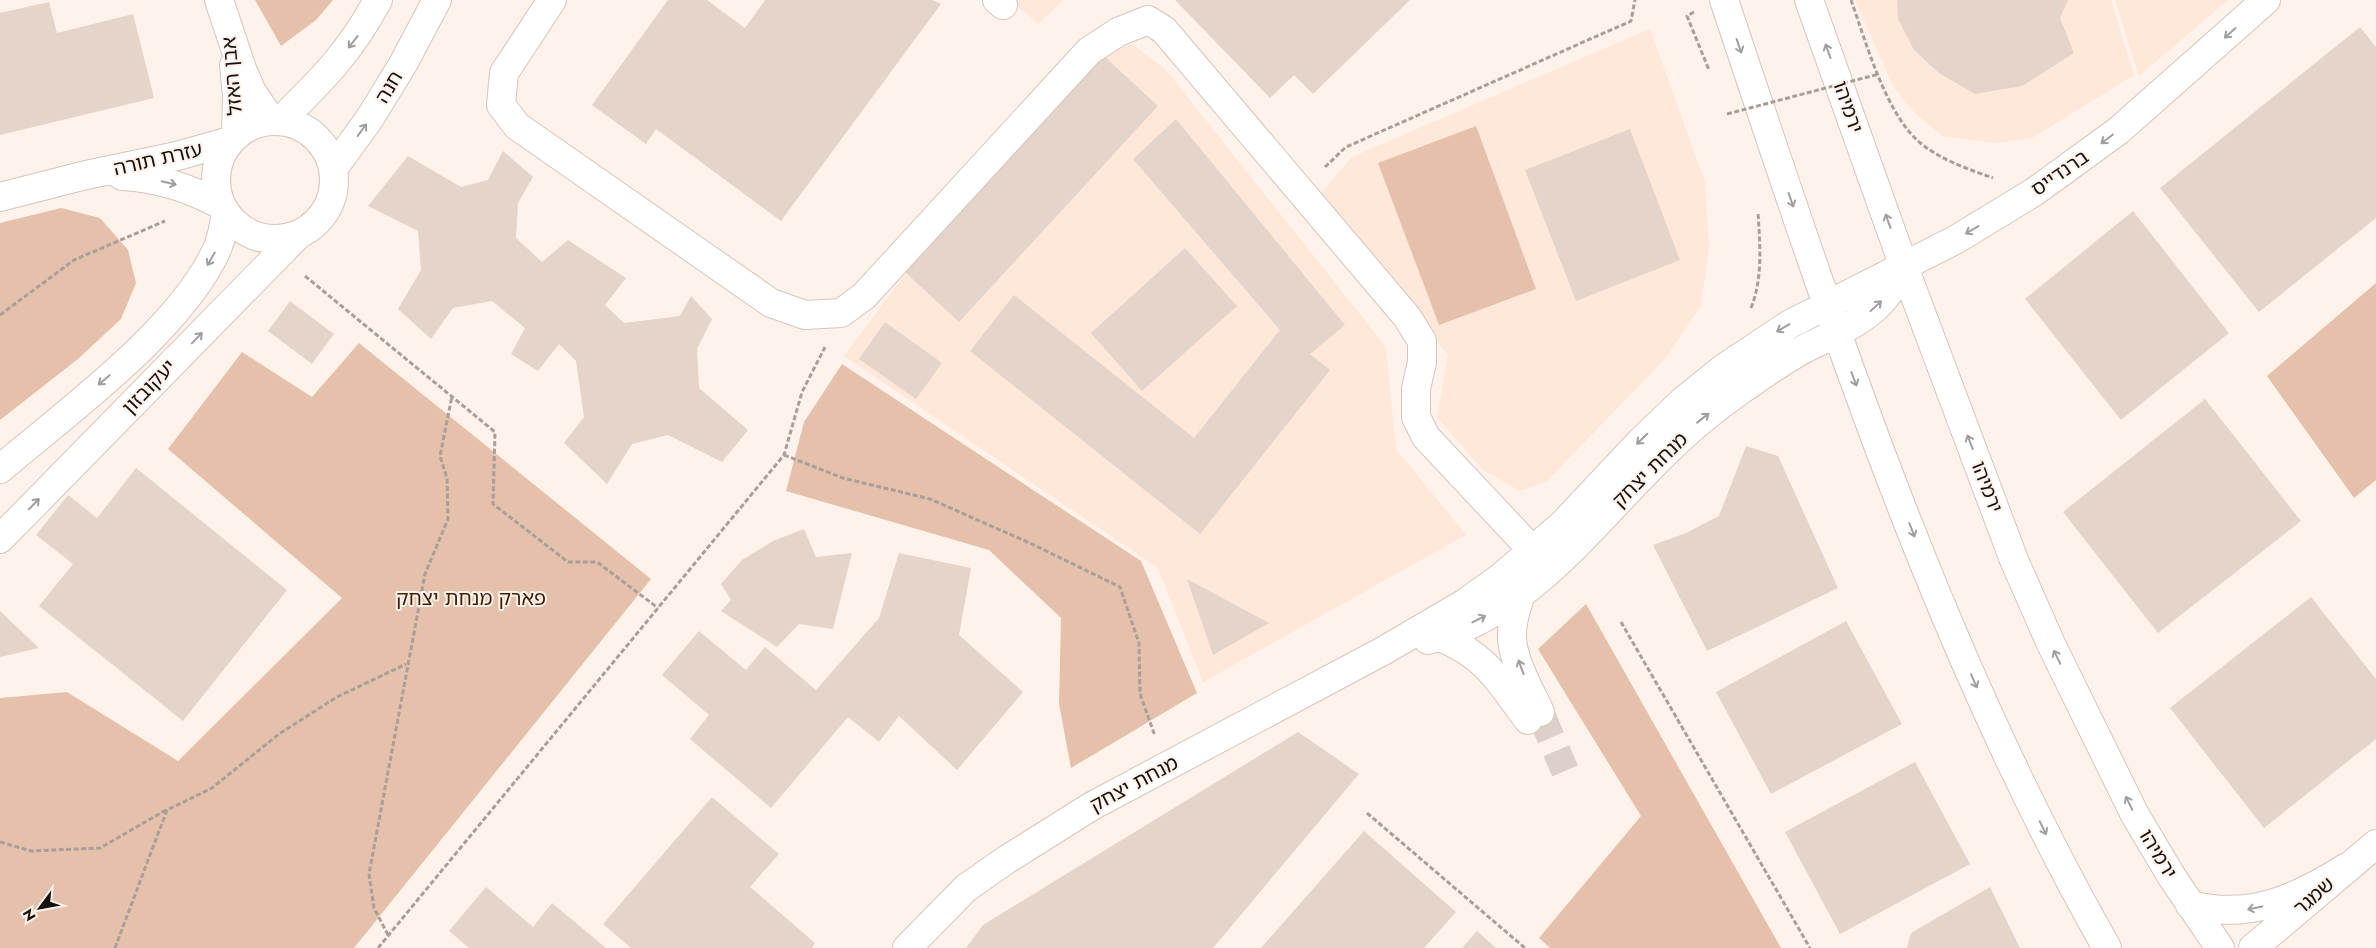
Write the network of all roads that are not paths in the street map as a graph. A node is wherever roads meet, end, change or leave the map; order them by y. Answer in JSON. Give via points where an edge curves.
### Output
{"nodes":[{"id":1,"x":378,"y":0,"type":"edge"},
{"id":2,"x":437,"y":0,"type":"edge"},
{"id":3,"x":552,"y":0,"type":"edge"},
{"id":4,"x":1724,"y":0,"type":"edge"},
{"id":5,"x":1809,"y":0,"type":"edge"},
{"id":6,"x":2266,"y":0,"type":"edge"},
{"id":7,"x":223,"y":8,"type":"edge"},
{"id":8,"x":276,"y":121,"type":"junction"},
{"id":9,"x":233,"y":138,"type":"junction"},
{"id":10,"x":333,"y":169,"type":"junction"},
{"id":11,"x":86,"y":175,"type":"junction"},
{"id":12,"x":0,"y":197,"type":"edge"},
{"id":13,"x":224,"y":209,"type":"junction"},
{"id":14,"x":298,"y":235,"type":"junction"},
{"id":15,"x":1904,"y":267,"type":"junction"},
{"id":16,"x":1827,"y":306,"type":"junction"},
{"id":17,"x":1837,"y":333,"type":"junction"},
{"id":18,"x":0,"y":468,"type":"edge"},
{"id":19,"x":0,"y":539,"type":"edge"},
{"id":20,"x":1533,"y":551,"type":"junction"},
{"id":21,"x":1521,"y":594,"type":"junction"},
{"id":22,"x":1440,"y":637,"type":"junction"},
{"id":23,"x":1383,"y":651,"type":"junction"},
{"id":24,"x":2376,"y":844,"type":"edge"},
{"id":25,"x":2347,"y":867,"type":"junction"},
{"id":26,"x":2190,"y":905,"type":"junction"},
{"id":27,"x":907,"y":948,"type":"edge"},
{"id":28,"x":2107,"y":948,"type":"edge"},
{"id":29,"x":2220,"y":948,"type":"edge"},
{"id":30,"x":2253,"y":948,"type":"edge"}],
"edges":[{"from":1,"to":8,"type":"street","one_way":true,"via":[[360,33],[330,72]]},
{"from":10,"to":2,"type":"street","name":"חנה","one_way":true,"via":[[375,111]]},
{"from":3,"to":20,"type":"street","via":[[504,73],[501,105],[517,126],[771,303],[805,315],[841,313],[864,296],[1089,51],[1118,32],[1148,20],[1164,30],[1407,317],[1422,341],[1416,417],[1426,437]]},
{"from":4,"to":16,"type":"street","one_way":true},
{"from":15,"to":5,"type":"street","name":"ירמיהו","one_way":true},
{"from":6,"to":15,"type":"street","name":"ברנדייס","one_way":true,"via":[[2118,131],[2034,192]]},
{"from":7,"to":8,"type":"street","name":"אבן האזל","via":[[252,92]]},
{"from":7,"to":9,"type":"street","name":"אבן האזל","via":[[234,60],[237,97]]},
{"from":8,"to":9,"type":"street","via":[[252,125]]},
{"from":8,"to":10,"type":"street","via":[[298,125],[315,136]]},
{"from":9,"to":11,"type":"street","name":"עזרת תורה","via":[[177,156]]},
{"from":9,"to":13,"type":"street","via":[[217,167],[216,186]]},
{"from":10,"to":14,"type":"street","via":[[333,189],[327,208],[315,224]]},
{"from":11,"to":12,"type":"street","name":"עזרת תורה"},
{"from":11,"to":13,"type":"street","name":"עזרת תורה","one_way":true,"via":[[151,179],[196,191]]},
{"from":13,"to":14,"type":"street","via":[[240,227],[258,237],[278,239]]},
{"from":13,"to":18,"type":"street","name":"יעקובזון","one_way":true,"via":[[217,248],[197,282],[162,326],[118,368]]},
{"from":19,"to":14,"type":"street","name":"יעקובזון","one_way":true},
{"from":15,"to":16,"type":"street","name":"ברנדייס"},
{"from":17,"to":15,"type":"street","name":"מנחת יצחק","one_way":true,"via":[[1876,308]]},
{"from":26,"to":15,"type":"street","name":"ירמיהו","one_way":true,"via":[[2135,815],[2051,644],[2014,560]]},
{"from":16,"to":17,"type":"street"},
{"from":16,"to":20,"type":"street","name":"מנחת יצחק","one_way":true,"via":[[1758,344],[1683,401]]},
{"from":21,"to":17,"type":"street","name":"מנחת יצחק","one_way":true,"via":[[1563,559],[1659,458],[1697,423],[1784,361]]},
{"from":17,"to":28,"type":"street","one_way":true,"via":[[1947,622],[2013,766]]},
{"from":20,"to":23,"type":"street","name":"מנחת יצחק","via":[[1465,602]]},
{"from":22,"to":21,"type":"street","name":"מנחת יצחק","one_way":true},
{"from":22,"to":21,"type":"street","one_way":true,"via":[[1478,656],[1534,716],[1512,640],[1514,614]]},
{"from":22,"to":23,"type":"street","name":"מנחת יצחק"},
{"from":23,"to":27,"type":"street","name":"מנחת יצחק","via":[[1092,806],[966,888]]},
{"from":24,"to":25,"type":"street","name":"שמגר"},
{"from":25,"to":26,"type":"street","one_way":true,"via":[[2305,892],[2268,905],[2231,911]]},
{"from":25,"to":30,"type":"street","name":"שמגר"},
{"from":26,"to":29,"type":"street","name":"ירמיהו"}]}
